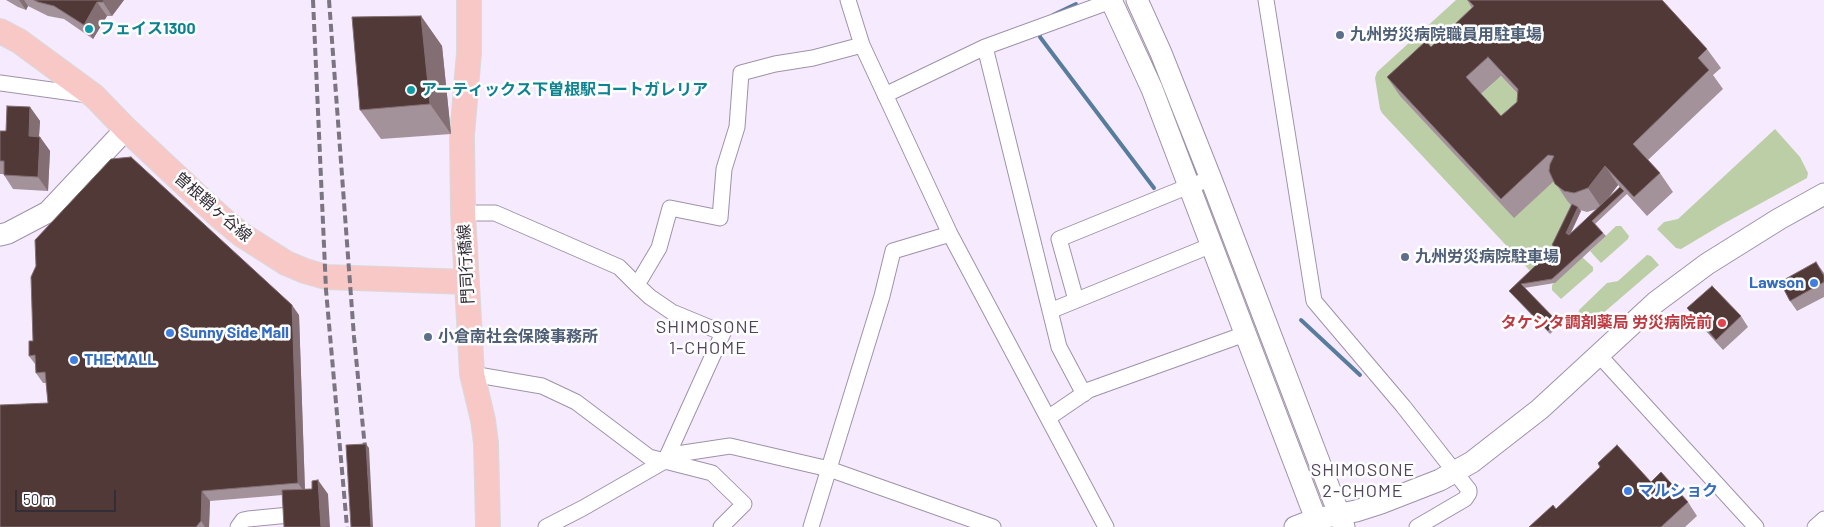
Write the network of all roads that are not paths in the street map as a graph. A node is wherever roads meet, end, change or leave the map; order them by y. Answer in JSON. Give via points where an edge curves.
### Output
{"nodes":[{"id":1,"x":469,"y":0,"type":"edge"},
{"id":2,"x":848,"y":0,"type":"edge"},
{"id":3,"x":1113,"y":0,"type":"edge"},
{"id":4,"x":1137,"y":0,"type":"edge"},
{"id":5,"x":1266,"y":0,"type":"edge"},
{"id":6,"x":0,"y":31,"type":"edge"},
{"id":7,"x":862,"y":45,"type":"junction"},
{"id":8,"x":985,"y":47,"type":"junction"},
{"id":9,"x":0,"y":83,"type":"edge"},
{"id":10,"x":885,"y":95,"type":"junction"},
{"id":11,"x":94,"y":96,"type":"junction"},
{"id":12,"x":126,"y":128,"type":"junction"},
{"id":13,"x":1211,"y":178,"type":"junction"},
{"id":14,"x":1189,"y":186,"type":"junction"},
{"id":15,"x":1824,"y":194,"type":"edge"},
{"id":16,"x":463,"y":213,"type":"junction"},
{"id":17,"x":0,"y":234,"type":"edge"},
{"id":18,"x":950,"y":234,"type":"junction"},
{"id":19,"x":1212,"y":246,"type":"junction"},
{"id":20,"x":467,"y":282,"type":"junction"},
{"id":21,"x":638,"y":284,"type":"junction"},
{"id":22,"x":1076,"y":300,"type":"junction"},
{"id":23,"x":1050,"y":311,"type":"junction"},
{"id":24,"x":1245,"y":334,"type":"junction"},
{"id":25,"x":1598,"y":354,"type":"junction"},
{"id":26,"x":472,"y":374,"type":"junction"},
{"id":27,"x":1084,"y":394,"type":"junction"},
{"id":28,"x":1048,"y":418,"type":"junction"},
{"id":29,"x":665,"y":461,"type":"junction"},
{"id":30,"x":829,"y":469,"type":"junction"},
{"id":31,"x":1455,"y":472,"type":"junction"},
{"id":32,"x":1824,"y":519,"type":"edge"},
{"id":33,"x":1341,"y":521,"type":"edge"},
{"id":34,"x":1318,"y":523,"type":"edge"},
{"id":35,"x":238,"y":527,"type":"edge"},
{"id":36,"x":311,"y":527,"type":"edge"},
{"id":37,"x":488,"y":527,"type":"edge"},
{"id":38,"x":546,"y":527,"type":"edge"},
{"id":39,"x":722,"y":527,"type":"edge"},
{"id":40,"x":811,"y":527,"type":"edge"},
{"id":41,"x":993,"y":527,"type":"edge"},
{"id":42,"x":1106,"y":527,"type":"edge"},
{"id":43,"x":1295,"y":527,"type":"edge"},
{"id":44,"x":1417,"y":527,"type":"edge"},
{"id":45,"x":1756,"y":527,"type":"edge"},
{"id":46,"x":1815,"y":527,"type":"edge"}],
"edges":[{"from":1,"to":16,"type":"main road","name":"門司行橋線","via":[[469,53],[462,135]]},
{"from":2,"to":7,"type":"street"},
{"from":3,"to":8,"type":"street"},
{"from":3,"to":14,"type":"street"},
{"from":4,"to":13,"type":"street"},
{"from":5,"to":31,"type":"street","via":[[1314,301]]},
{"from":6,"to":11,"type":"main road","name":"曽根鞘ヶ谷線","via":[[20,41]]},
{"from":7,"to":10,"type":"street"},
{"from":7,"to":21,"type":"street","via":[[741,73],[737,127],[724,169],[720,218],[670,208],[659,248]]},
{"from":8,"to":10,"type":"street"},
{"from":8,"to":23,"type":"street"},
{"from":9,"to":11,"type":"street"},
{"from":10,"to":18,"type":"street"},
{"from":11,"to":12,"type":"main road","name":"曽根鞘ヶ谷線"},
{"from":12,"to":17,"type":"street","via":[[48,212]]},
{"from":12,"to":20,"type":"main road","name":"曽根鞘ヶ谷線","via":[[219,216],[286,263],[326,277]]},
{"from":13,"to":14,"type":"street"},
{"from":13,"to":33,"type":"street"},
{"from":14,"to":19,"type":"street"},
{"from":14,"to":22,"type":"street","via":[[1059,239]]},
{"from":15,"to":25,"type":"street","via":[[1707,264],[1656,302]]},
{"from":16,"to":20,"type":"main road","name":"門司行橋線"},
{"from":16,"to":21,"type":"street","via":[[495,213],[620,267]]},
{"from":18,"to":28,"type":"street"},
{"from":18,"to":30,"type":"street","via":[[893,251]]},
{"from":19,"to":22,"type":"street"},
{"from":19,"to":24,"type":"street"},
{"from":20,"to":26,"type":"main road","name":"門司行橋線"},
{"from":21,"to":29,"type":"street","via":[[672,312],[723,333]]},
{"from":22,"to":23,"type":"street"},
{"from":23,"to":27,"type":"street","via":[[1059,347]]},
{"from":24,"to":27,"type":"street"},
{"from":24,"to":34,"type":"street"},
{"from":25,"to":31,"type":"street","via":[[1510,434]]},
{"from":25,"to":45,"type":"street"},
{"from":26,"to":29,"type":"street","via":[[542,386],[576,402],[650,457]]},
{"from":26,"to":37,"type":"main road","name":"門司行橋線","via":[[484,420]]},
{"from":27,"to":28,"type":"street"},
{"from":28,"to":42,"type":"street"},
{"from":29,"to":30,"type":"street","via":[[677,454],[730,446]]},
{"from":29,"to":38,"type":"street"},
{"from":29,"to":39,"type":"street","via":[[712,473],[744,504]]},
{"from":30,"to":40,"type":"street"},
{"from":30,"to":41,"type":"street"},
{"from":31,"to":33,"type":"street","via":[[1356,511]]},
{"from":31,"to":44,"type":"street","via":[[1469,490],[1468,496]]},
{"from":32,"to":46,"type":"street"},
{"from":33,"to":34,"type":"street"},
{"from":34,"to":43,"type":"street"},
{"from":35,"to":36,"type":"street","via":[[243,520],[300,514],[308,519]]}]}
